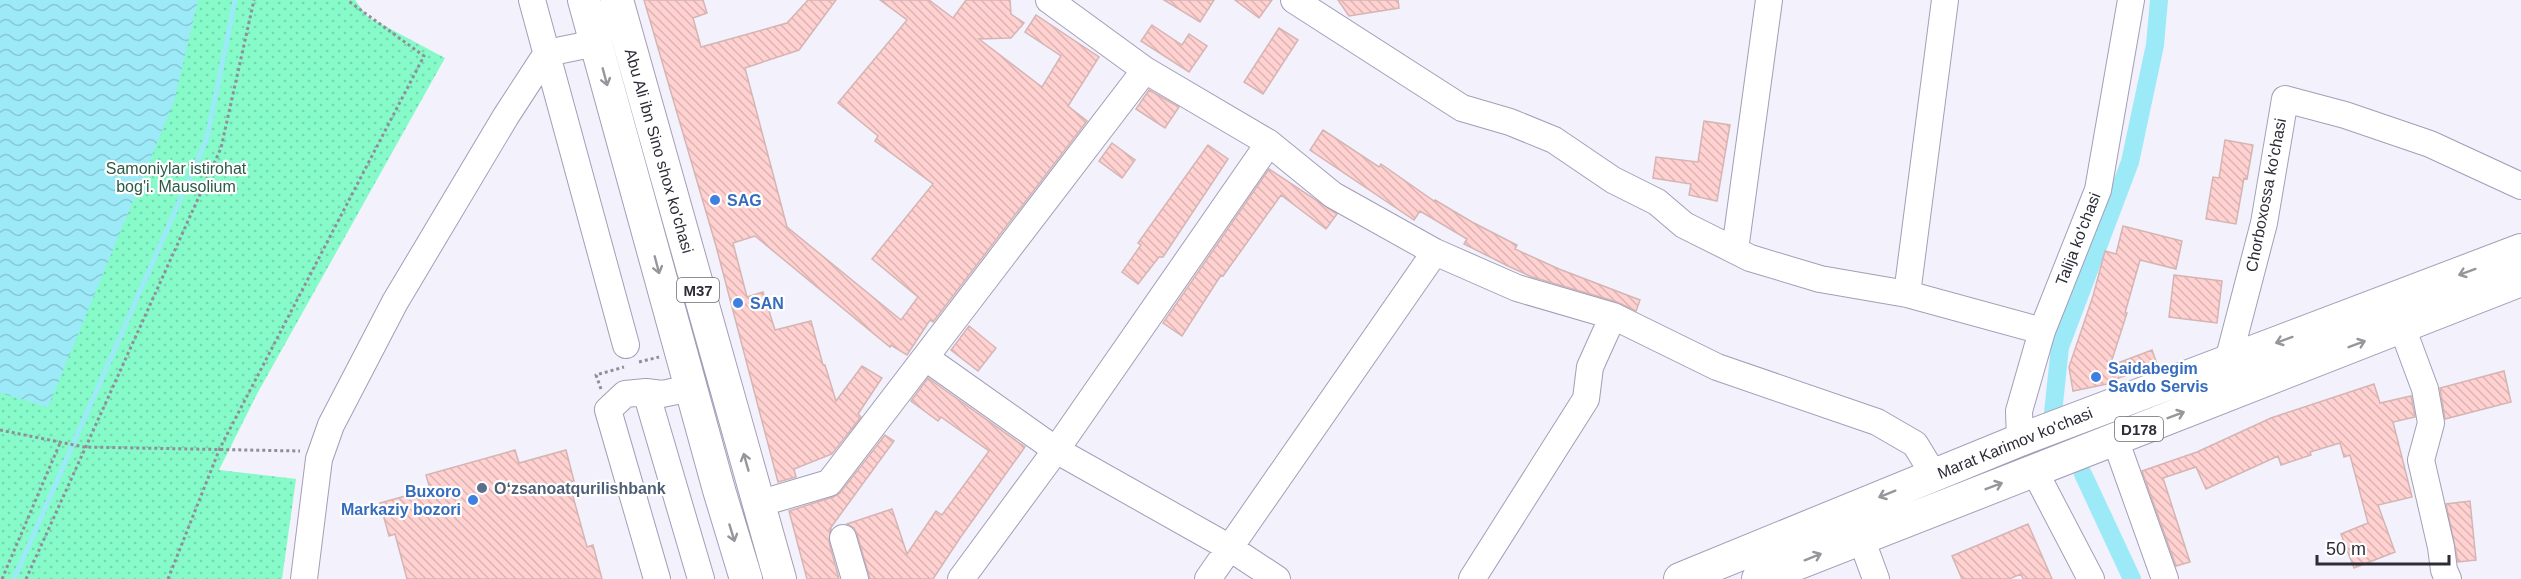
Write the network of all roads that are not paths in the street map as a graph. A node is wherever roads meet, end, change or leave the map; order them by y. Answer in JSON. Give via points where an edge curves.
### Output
{"nodes":[{"id":1,"x":532,"y":0,"type":"edge"},
{"id":2,"x":584,"y":0,"type":"edge"},
{"id":3,"x":617,"y":0,"type":"edge"},
{"id":4,"x":1049,"y":0,"type":"edge"},
{"id":5,"x":1294,"y":0,"type":"edge"},
{"id":6,"x":1769,"y":0,"type":"edge"},
{"id":7,"x":1945,"y":0,"type":"edge"},
{"id":8,"x":2131,"y":0,"type":"edge"},
{"id":9,"x":596,"y":43,"type":"junction"},
{"id":10,"x":547,"y":52,"type":"junction"},
{"id":11,"x":1145,"y":70,"type":"junction"},
{"id":12,"x":1269,"y":143,"type":"junction"},
{"id":13,"x":2521,"y":186,"type":"edge"},
{"id":14,"x":1735,"y":250,"type":"junction"},
{"id":15,"x":2521,"y":250,"type":"edge"},
{"id":16,"x":1435,"y":252,"type":"junction"},
{"id":17,"x":2521,"y":280,"type":"edge"},
{"id":18,"x":1907,"y":294,"type":"junction"},
{"id":19,"x":1613,"y":316,"type":"junction"},
{"id":20,"x":2402,"y":327,"type":"junction"},
{"id":21,"x":2042,"y":331,"type":"junction"},
{"id":22,"x":626,"y":345,"type":"dead end"},
{"id":23,"x":926,"y":358,"type":"junction"},
{"id":24,"x":2228,"y":361,"type":"junction"},
{"id":25,"x":691,"y":388,"type":"junction"},
{"id":26,"x":646,"y":392,"type":"junction"},
{"id":27,"x":2115,"y":439,"type":"junction"},
{"id":28,"x":2020,"y":440,"type":"junction"},
{"id":29,"x":1056,"y":450,"type":"junction"},
{"id":30,"x":2034,"y":470,"type":"junction"},
{"id":31,"x":1934,"y":475,"type":"junction"},
{"id":32,"x":758,"y":504,"type":"junction"},
{"id":33,"x":843,"y":538,"type":"dead end"},
{"id":34,"x":1860,"y":538,"type":"junction"},
{"id":35,"x":1230,"y":548,"type":"junction"},
{"id":36,"x":304,"y":579,"type":"edge"},
{"id":37,"x":657,"y":579,"type":"edge"},
{"id":38,"x":701,"y":579,"type":"edge"},
{"id":39,"x":746,"y":579,"type":"edge"},
{"id":40,"x":780,"y":579,"type":"edge"},
{"id":41,"x":855,"y":579,"type":"edge"},
{"id":42,"x":961,"y":579,"type":"edge"},
{"id":43,"x":1208,"y":579,"type":"edge"},
{"id":44,"x":1277,"y":579,"type":"edge"},
{"id":45,"x":1472,"y":579,"type":"edge"},
{"id":46,"x":1680,"y":579,"type":"edge"},
{"id":47,"x":1758,"y":579,"type":"edge"},
{"id":48,"x":1876,"y":579,"type":"edge"},
{"id":49,"x":2091,"y":579,"type":"edge"},
{"id":50,"x":2165,"y":579,"type":"edge"},
{"id":51,"x":2448,"y":579,"type":"edge"}],
"edges":[{"from":1,"to":10,"type":"street"},
{"from":2,"to":9,"type":"main road","name":"Abu Ali ibn Sino shox ko'chasi","number":"M37"},
{"from":32,"to":3,"type":"main road","name":"Abu Ali ibn Sino shox ko'chasi","number":"M37","one_way":true},
{"from":4,"to":11,"type":"street"},
{"from":5,"to":14,"type":"street","via":[[1462,108],[1554,140],[1613,180],[1657,202],[1684,225]]},
{"from":6,"to":14,"type":"street"},
{"from":7,"to":18,"type":"street"},
{"from":8,"to":21,"type":"street","name":"Talija ko'chasi","via":[[2098,190]]},
{"from":9,"to":10,"type":"street"},
{"from":9,"to":25,"type":"main road","name":"Abu Ali ibn Sino shox ko'chasi","number":"M37","one_way":true},
{"from":10,"to":22,"type":"street"},
{"from":10,"to":36,"type":"street","via":[[395,302],[331,425],[319,459]]},
{"from":11,"to":12,"type":"street"},
{"from":11,"to":23,"type":"street"},
{"from":12,"to":16,"type":"street","via":[[1333,195]]},
{"from":12,"to":29,"type":"street"},
{"from":13,"to":24,"type":"street","name":"Chorboxossa ko'chasi","via":[[2430,144],[2285,99],[2264,223]]},
{"from":14,"to":18,"type":"street","via":[[1820,279]]},
{"from":15,"to":24,"type":"main road","name":"Marat Karimov ko'chasi","number":"D178","one_way":true},
{"from":16,"to":19,"type":"street","via":[[1517,288]]},
{"from":16,"to":35,"type":"street"},
{"from":17,"to":20,"type":"main road","name":"Marat Karimov ko'chasi","number":"D178"},
{"from":18,"to":21,"type":"street"},
{"from":19,"to":31,"type":"street","via":[[1717,367],[1877,422],[1915,444]]},
{"from":19,"to":45,"type":"street","via":[[1590,367],[1586,399]]},
{"from":27,"to":20,"type":"main road","name":"Marat Karimov ko'chasi","number":"D178","one_way":true},
{"from":20,"to":51,"type":"street","via":[[2425,389],[2431,423],[2421,460]]},
{"from":21,"to":28,"type":"street","name":"Talija ko'chasi","via":[[2019,411]]},
{"from":23,"to":29,"type":"street"},
{"from":23,"to":32,"type":"street","via":[[829,483]]},
{"from":24,"to":28,"type":"main road","name":"Marat Karimov ko'chasi","number":"D178"},
{"from":25,"to":26,"type":"street","via":[[662,394]]},
{"from":25,"to":39,"type":"main road","name":"Abu Ali ibn Sino shox ko'chasi","number":"M37","one_way":true},
{"from":26,"to":37,"type":"street","via":[[625,394],[608,410]]},
{"from":26,"to":38,"type":"street"},
{"from":27,"to":30,"type":"main road","name":"Marat Karimov ko'chasi","number":"D178"},
{"from":27,"to":50,"type":"street"},
{"from":28,"to":31,"type":"main road","name":"Marat Karimov ko'chasi","number":"D178"},
{"from":29,"to":35,"type":"street"},
{"from":29,"to":42,"type":"street"},
{"from":34,"to":30,"type":"main road","name":"Marat Karimov ko'chasi","number":"D178","one_way":true},
{"from":30,"to":49,"type":"street"},
{"from":31,"to":46,"type":"main road","name":"Marat Karimov ko'chasi","number":"D178","one_way":true},
{"from":32,"to":40,"type":"main road","name":"Abu Ali ibn Sino shox ko'chasi","number":"M37"},
{"from":33,"to":41,"type":"street"},
{"from":47,"to":34,"type":"main road","name":"Marat Karimov ko'chasi","number":"D178","one_way":true},
{"from":34,"to":48,"type":"street"},
{"from":35,"to":43,"type":"street"},
{"from":35,"to":44,"type":"street"}]}
